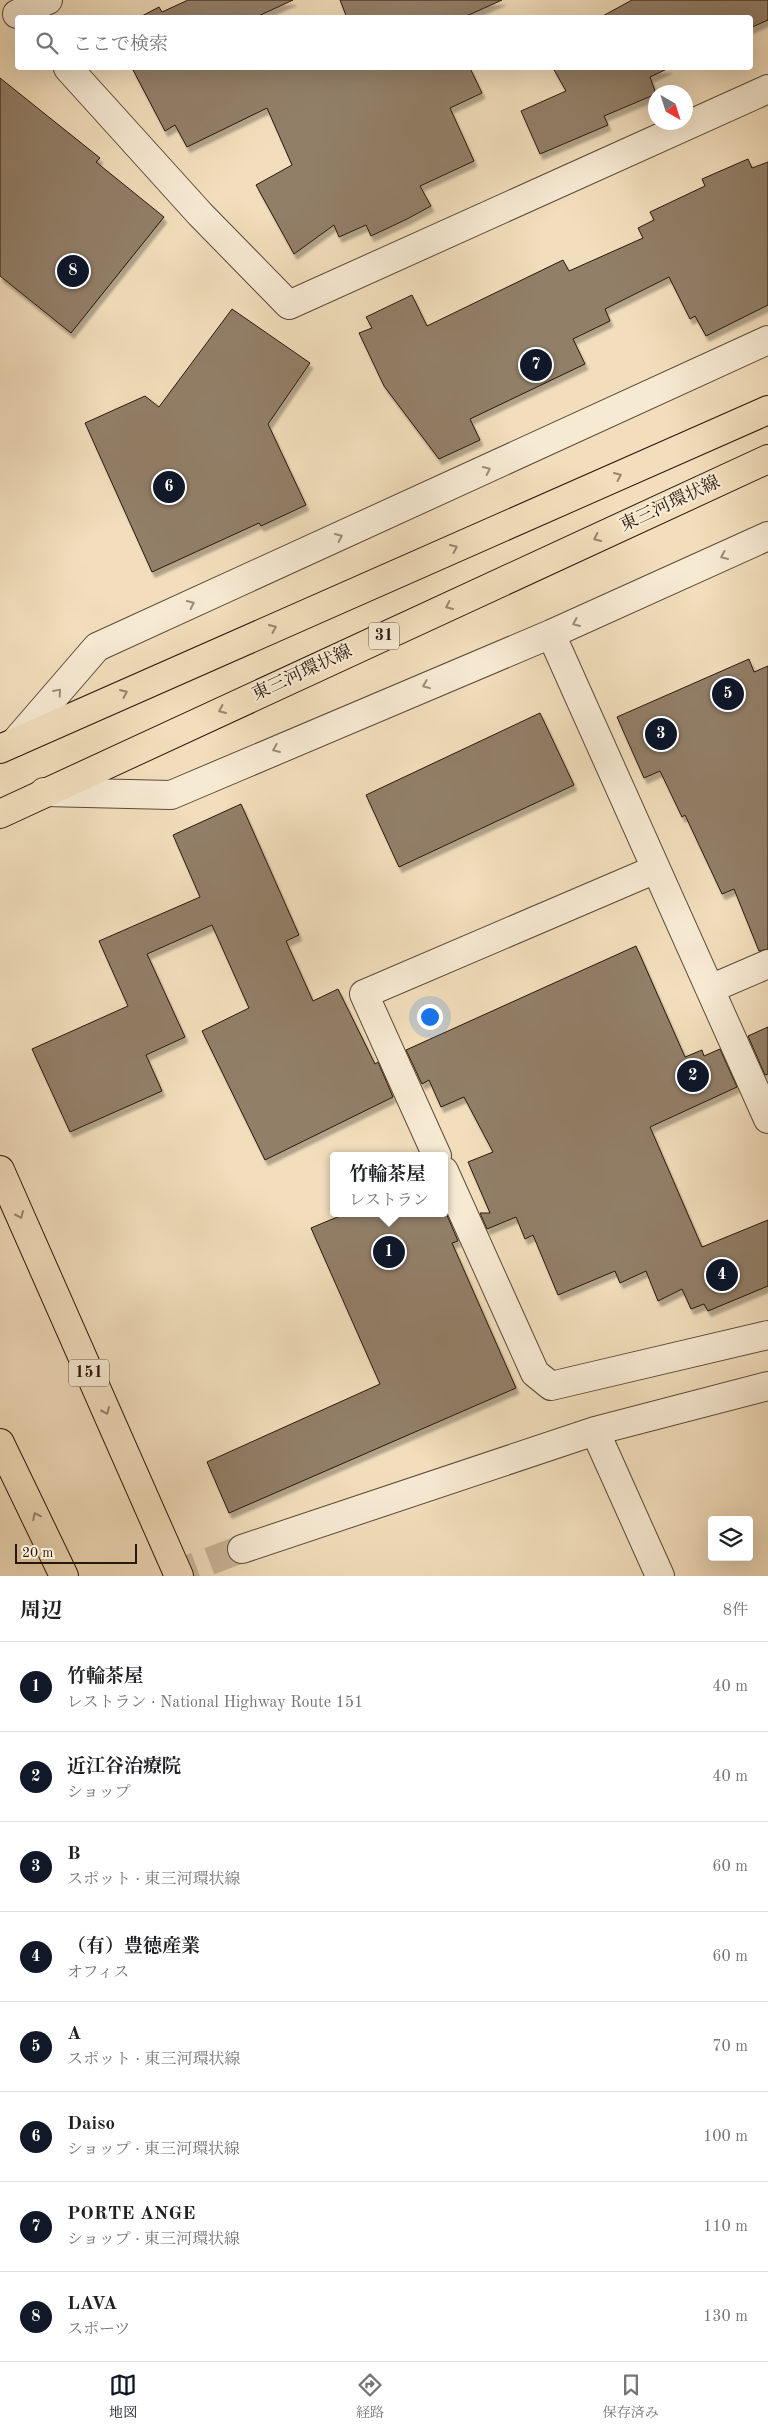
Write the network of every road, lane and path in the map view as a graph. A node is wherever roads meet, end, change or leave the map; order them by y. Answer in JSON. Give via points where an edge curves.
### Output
{"nodes":[{"id":1,"x":48,"y":0,"type":"edge"},
{"id":2,"x":16,"y":10,"type":"edge"},
{"id":3,"x":70,"y":70,"type":"edge"},
{"id":4,"x":768,"y":89,"type":"edge"},
{"id":5,"x":768,"y":340,"type":"edge"},
{"id":6,"x":768,"y":410,"type":"edge"},
{"id":7,"x":768,"y":458,"type":"edge"},
{"id":8,"x":768,"y":536,"type":"edge"},
{"id":9,"x":551,"y":634,"type":"junction"},
{"id":10,"x":7,"y":745,"type":"edge"},
{"id":11,"x":44,"y":792,"type":"junction"},
{"id":12,"x":0,"y":814,"type":"edge"},
{"id":13,"x":656,"y":869,"type":"junction"},
{"id":14,"x":768,"y":964,"type":"edge"},
{"id":15,"x":710,"y":990,"type":"junction"},
{"id":16,"x":768,"y":1119,"type":"edge"},
{"id":17,"x":435,"y":1152,"type":"edge"},
{"id":18,"x":0,"y":1170,"type":"edge"},
{"id":19,"x":448,"y":1180,"type":"edge"},
{"id":20,"x":768,"y":1334,"type":"edge"},
{"id":21,"x":768,"y":1386,"type":"edge"},
{"id":22,"x":595,"y":1431,"type":"junction"},
{"id":23,"x":0,"y":1443,"type":"edge"},
{"id":24,"x":242,"y":1549,"type":"tunnel mouth"},
{"id":25,"x":64,"y":1576,"type":"edge"},
{"id":26,"x":179,"y":1576,"type":"edge"},
{"id":27,"x":660,"y":1576,"type":"edge"}],
"edges":[{"from":1,"to":2,"type":"street"},
{"from":3,"to":4,"type":"street","via":[[200,214],[289,305]]},
{"from":10,"to":5,"type":"street","one_way":true,"via":[[97,647]]},
{"from":10,"to":6,"type":"main road","one_way":true},
{"from":7,"to":11,"type":"main road","name":"東三河環状線","number":"31","one_way":true},
{"from":8,"to":9,"type":"street","one_way":true},
{"from":9,"to":11,"type":"street","one_way":true,"via":[[171,795]]},
{"from":9,"to":13,"type":"street"},
{"from":11,"to":12,"type":"main road","name":"東三河環状線","number":"31"},
{"from":13,"to":15,"type":"street"},
{"from":13,"to":17,"type":"street","via":[[364,994]]},
{"from":14,"to":15,"type":"street"},
{"from":15,"to":16,"type":"street"},
{"from":18,"to":26,"type":"main road","number":"151","one_way":true},
{"from":19,"to":20,"type":"street","via":[[535,1372],[551,1386]]},
{"from":21,"to":22,"type":"street"},
{"from":22,"to":24,"type":"street"},
{"from":22,"to":27,"type":"street"},
{"from":25,"to":23,"type":"main road","one_way":true}]}
